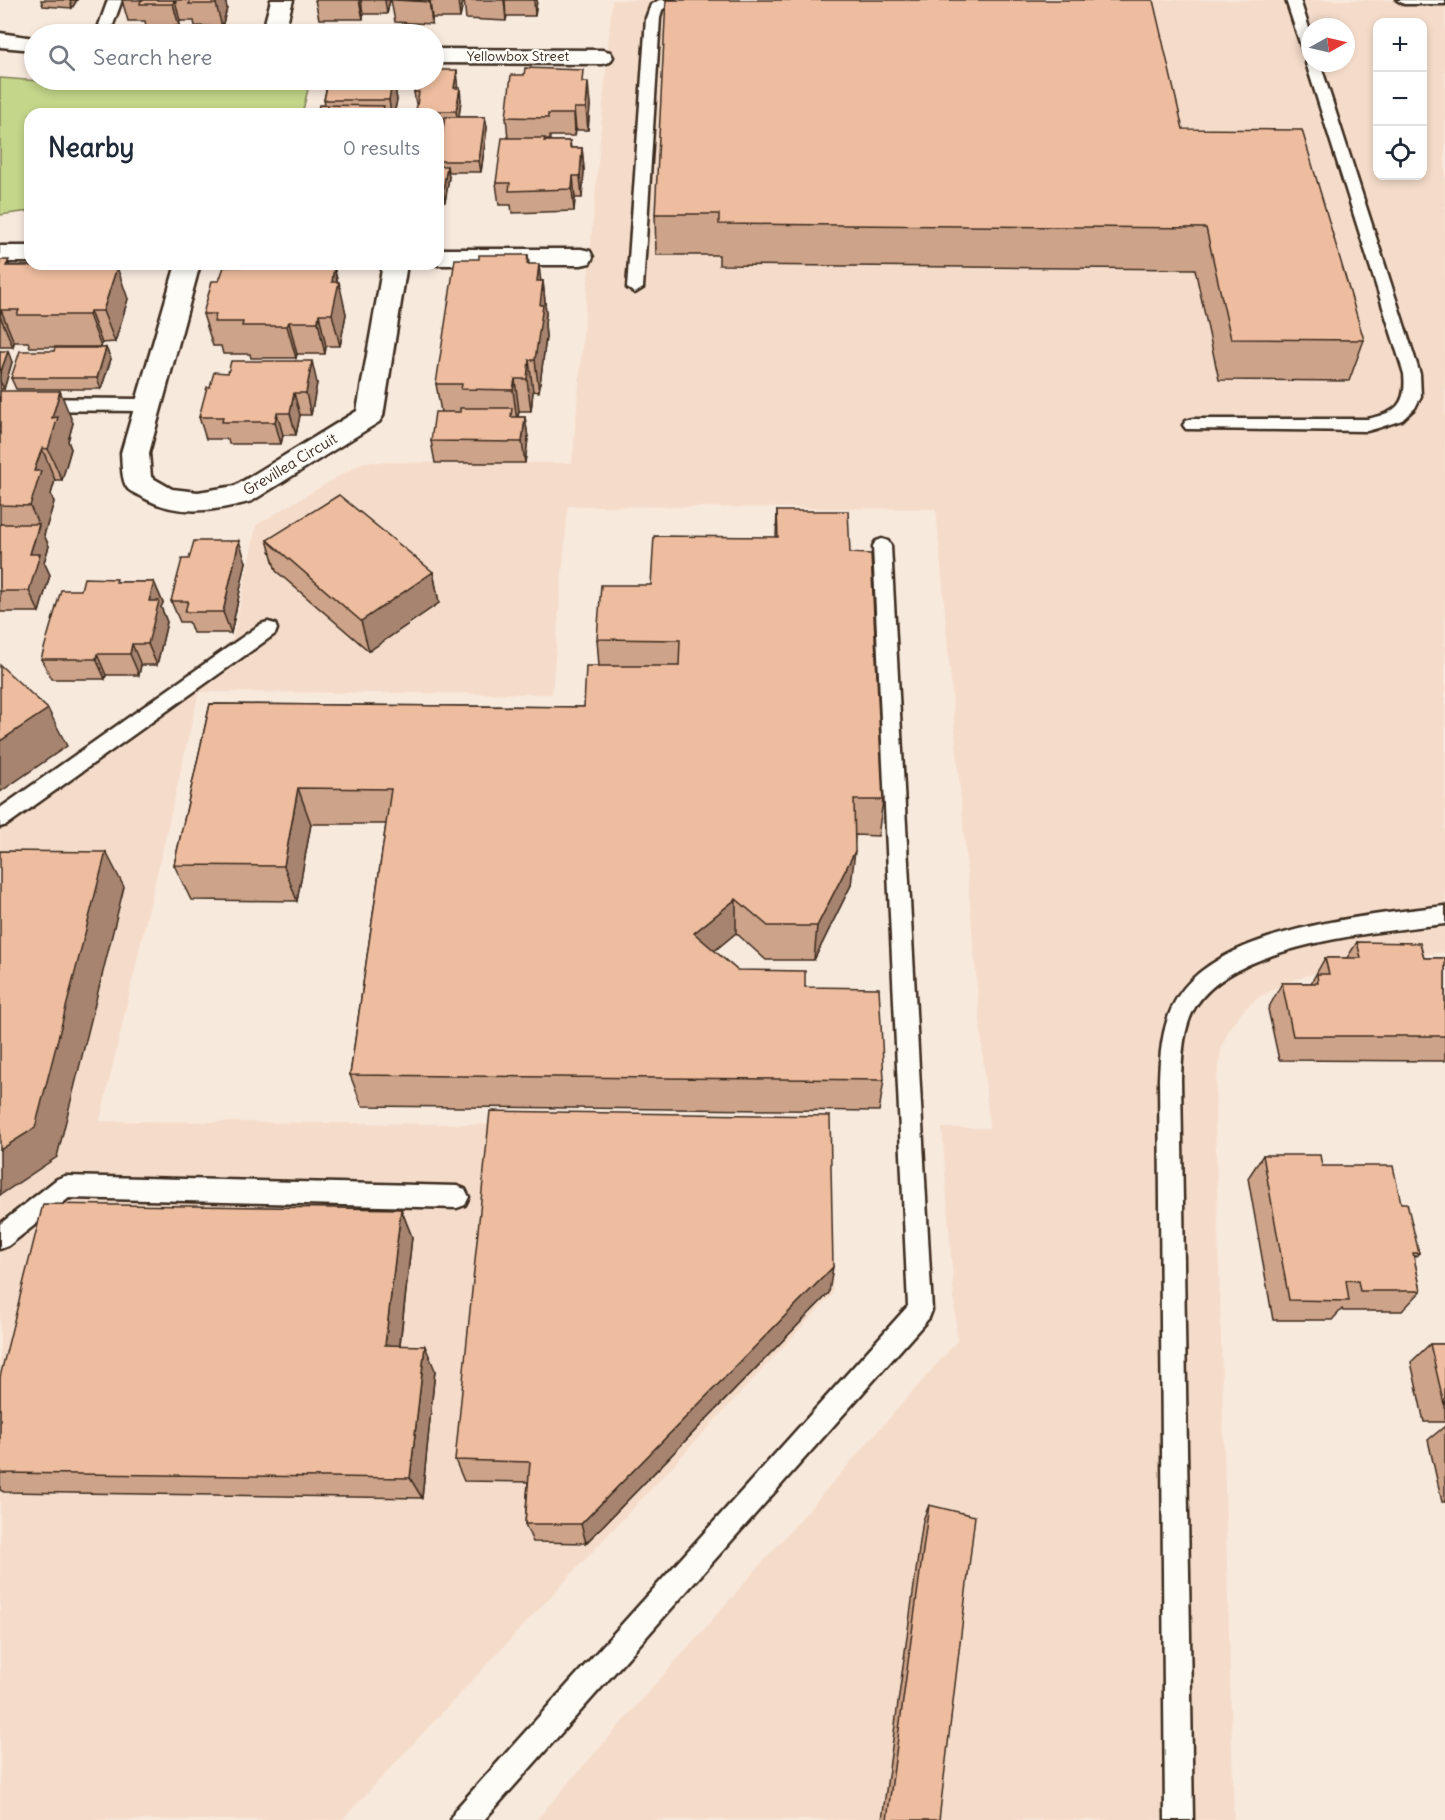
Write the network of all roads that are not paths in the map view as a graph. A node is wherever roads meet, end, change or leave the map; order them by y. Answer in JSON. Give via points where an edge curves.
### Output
{"nodes":[{"id":1,"x":115,"y":0,"type":"edge"},
{"id":2,"x":282,"y":0,"type":"edge"},
{"id":3,"x":668,"y":0,"type":"edge"},
{"id":4,"x":1293,"y":0,"type":"edge"},
{"id":5,"x":1404,"y":0,"type":"edge"},
{"id":6,"x":1445,"y":0,"type":"edge"},
{"id":7,"x":106,"y":24,"type":"edge"},
{"id":8,"x":276,"y":24,"type":"edge"},
{"id":9,"x":1301,"y":24,"type":"edge"},
{"id":10,"x":0,"y":40,"type":"edge"},
{"id":11,"x":24,"y":43,"type":"edge"},
{"id":12,"x":444,"y":56,"type":"edge"},
{"id":13,"x":602,"y":57,"type":"dead end"},
{"id":14,"x":1316,"y":72,"type":"edge"},
{"id":15,"x":0,"y":254,"type":"edge"},
{"id":16,"x":24,"y":254,"type":"edge"},
{"id":17,"x":444,"y":257,"type":"edge"},
{"id":18,"x":581,"y":257,"type":"dead end"},
{"id":19,"x":186,"y":270,"type":"edge"},
{"id":20,"x":394,"y":270,"type":"edge"},
{"id":21,"x":635,"y":288,"type":"dead end"},
{"id":22,"x":0,"y":404,"type":"edge"},
{"id":23,"x":148,"y":405,"type":"junction"},
{"id":24,"x":1192,"y":425,"type":"dead end"},
{"id":25,"x":882,"y":546,"type":"dead end"},
{"id":26,"x":268,"y":629,"type":"dead end"},
{"id":27,"x":0,"y":819,"type":"edge"},
{"id":28,"x":1445,"y":915,"type":"edge"},
{"id":29,"x":458,"y":1197,"type":"dead end"},
{"id":30,"x":0,"y":1238,"type":"edge"},
{"id":31,"x":465,"y":1820,"type":"edge"},
{"id":32,"x":1179,"y":1820,"type":"edge"}],
"edges":[{"from":1,"to":7,"type":"lane"},
{"from":2,"to":8,"type":"street"},
{"from":3,"to":21,"type":"lane","via":[[656,8],[653,18]]},
{"from":4,"to":9,"type":"lane"},
{"from":5,"to":6,"type":"lane"},
{"from":10,"to":11,"type":"street"},
{"from":12,"to":13,"type":"street","name":"Yellowbox Street"},
{"from":14,"to":24,"type":"lane","via":[[1412,374],[1413,398],[1398,415],[1367,424]]},
{"from":15,"to":16,"type":"street"},
{"from":17,"to":18,"type":"street"},
{"from":19,"to":23,"type":"street","name":"Grevillea Circuit"},
{"from":20,"to":23,"type":"street","name":"Grevillea Circuit","via":[[370,416],[242,494],[198,502],[166,498],[138,482],[135,453]]},
{"from":22,"to":23,"type":"lane"},
{"from":25,"to":31,"type":"lane","via":[[920,1310]]},
{"from":26,"to":27,"type":"lane"},
{"from":28,"to":32,"type":"lane","via":[[1315,936],[1238,958],[1205,979],[1192,994],[1173,1035],[1170,1079]]},
{"from":29,"to":30,"type":"lane","via":[[65,1187]]}]}
